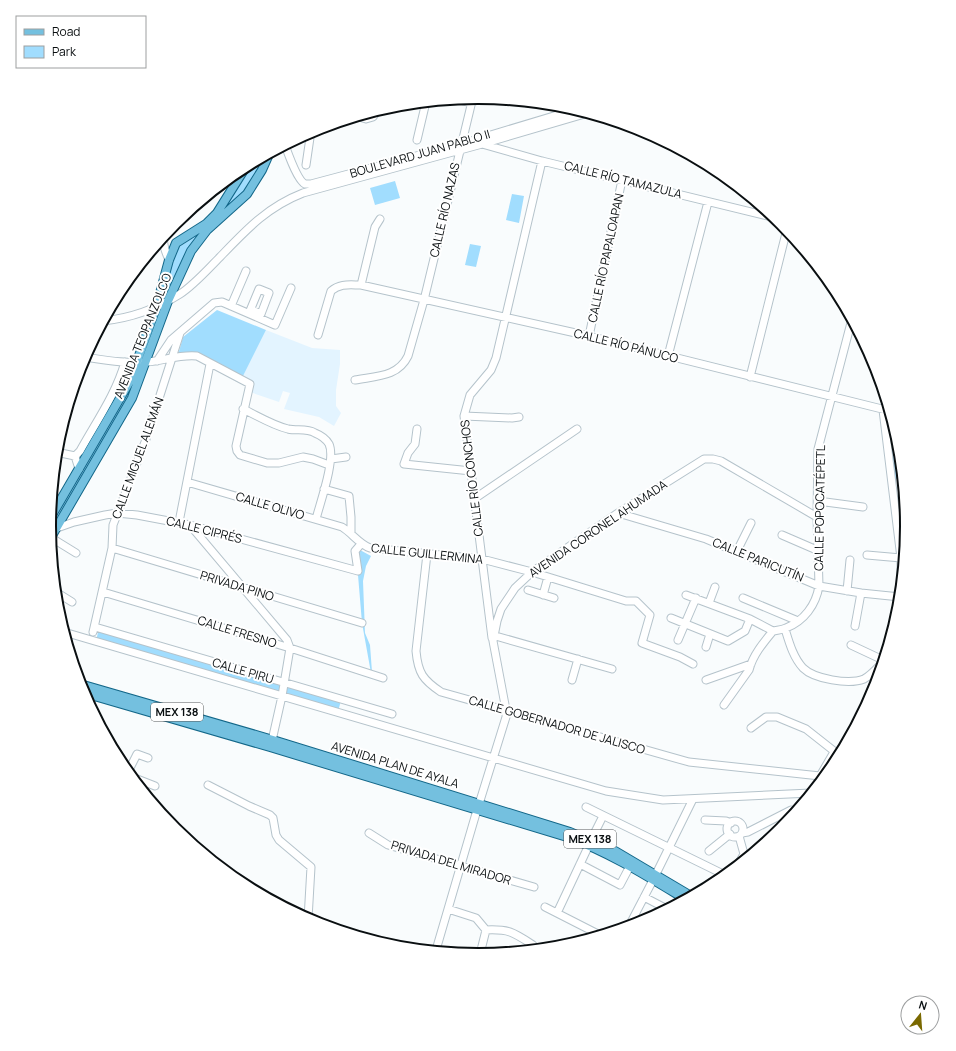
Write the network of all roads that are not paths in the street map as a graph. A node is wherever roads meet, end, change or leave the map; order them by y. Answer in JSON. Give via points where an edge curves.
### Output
{"nodes":[{"id":1,"x":471,"y":104,"type":"edge"},
{"id":2,"x":425,"y":107,"type":"edge"},
{"id":3,"x":563,"y":113,"type":"edge"},
{"id":4,"x":578,"y":116,"type":"edge"},
{"id":5,"x":310,"y":139,"type":"edge"},
{"id":6,"x":417,"y":140,"type":"dead end"},
{"id":7,"x":470,"y":141,"type":"junction"},
{"id":8,"x":482,"y":144,"type":"junction"},
{"id":9,"x":460,"y":147,"type":"junction"},
{"id":10,"x":286,"y":149,"type":"edge"},
{"id":11,"x":542,"y":160,"type":"junction"},
{"id":12,"x":266,"y":161,"type":"edge"},
{"id":13,"x":306,"y":165,"type":"dead end"},
{"id":14,"x":238,"y":179,"type":"edge"},
{"id":15,"x":622,"y":180,"type":"junction"},
{"id":16,"x":708,"y":202,"type":"junction"},
{"id":17,"x":763,"y":215,"type":"edge"},
{"id":18,"x":380,"y":219,"type":"dead end"},
{"id":19,"x":785,"y":237,"type":"edge"},
{"id":20,"x":168,"y":239,"type":"edge"},
{"id":21,"x":176,"y":242,"type":"junction"},
{"id":22,"x":165,"y":243,"type":"edge"},
{"id":23,"x":169,"y":260,"type":"junction"},
{"id":24,"x":246,"y":271,"type":"dead end"},
{"id":25,"x":361,"y":284,"type":"junction"},
{"id":26,"x":291,"y":288,"type":"dead end"},
{"id":27,"x":424,"y":300,"type":"junction"},
{"id":28,"x":168,"y":301,"type":"junction"},
{"id":29,"x":254,"y":301,"type":"junction"},
{"id":30,"x":264,"y":305,"type":"junction"},
{"id":31,"x":231,"y":306,"type":"junction"},
{"id":32,"x":156,"y":308,"type":"junction"},
{"id":33,"x":250,"y":311,"type":"junction"},
{"id":34,"x":506,"y":318,"type":"junction"},
{"id":35,"x":110,"y":320,"type":"edge"},
{"id":36,"x":850,"y":327,"type":"edge"},
{"id":37,"x":180,"y":333,"type":"junction"},
{"id":38,"x":318,"y":335,"type":"dead end"},
{"id":39,"x":589,"y":336,"type":"junction"},
{"id":40,"x":668,"y":356,"type":"junction"},
{"id":41,"x":91,"y":357,"type":"edge"},
{"id":42,"x":172,"y":358,"type":"junction"},
{"id":43,"x":157,"y":361,"type":"junction"},
{"id":44,"x":125,"y":362,"type":"junction"},
{"id":45,"x":137,"y":362,"type":"junction"},
{"id":46,"x":146,"y":362,"type":"junction"},
{"id":47,"x":210,"y":364,"type":"junction"},
{"id":48,"x":750,"y":378,"type":"junction"},
{"id":49,"x":355,"y":380,"type":"dead end"},
{"id":50,"x":832,"y":398,"type":"junction"},
{"id":51,"x":243,"y":409,"type":"junction"},
{"id":52,"x":884,"y":411,"type":"edge"},
{"id":53,"x":464,"y":416,"type":"junction"},
{"id":54,"x":520,"y":417,"type":"dead end"},
{"id":55,"x":887,"y":420,"type":"edge"},
{"id":56,"x":418,"y":429,"type":"dead end"},
{"id":57,"x":577,"y":429,"type":"dead end"},
{"id":58,"x":62,"y":453,"type":"edge"},
{"id":59,"x":75,"y":456,"type":"junction"},
{"id":60,"x":346,"y":457,"type":"dead end"},
{"id":61,"x":330,"y":462,"type":"junction"},
{"id":62,"x":79,"y":469,"type":"junction"},
{"id":63,"x":471,"y":471,"type":"junction"},
{"id":64,"x":187,"y":482,"type":"junction"},
{"id":65,"x":324,"y":489,"type":"junction"},
{"id":66,"x":474,"y":499,"type":"junction"},
{"id":67,"x":818,"y":501,"type":"junction"},
{"id":68,"x":863,"y":507,"type":"dead end"},
{"id":69,"x":57,"y":508,"type":"edge"},
{"id":70,"x":117,"y":513,"type":"junction"},
{"id":71,"x":618,"y":513,"type":"junction"},
{"id":72,"x":818,"y":517,"type":"junction"},
{"id":73,"x":316,"y":519,"type":"junction"},
{"id":74,"x":56,"y":521,"type":"edge"},
{"id":75,"x":179,"y":522,"type":"junction"},
{"id":76,"x":751,"y":523,"type":"dead end"},
{"id":77,"x":56,"y":525,"type":"edge"},
{"id":78,"x":190,"y":525,"type":"junction"},
{"id":79,"x":351,"y":533,"type":"junction"},
{"id":80,"x":782,"y":535,"type":"dead end"},
{"id":81,"x":57,"y":542,"type":"edge"},
{"id":82,"x":899,"y":542,"type":"edge"},
{"id":83,"x":361,"y":544,"type":"junction"},
{"id":84,"x":112,"y":548,"type":"junction"},
{"id":85,"x":737,"y":551,"type":"junction"},
{"id":86,"x":819,"y":551,"type":"junction"},
{"id":87,"x":76,"y":553,"type":"dead end"},
{"id":88,"x":427,"y":554,"type":"junction"},
{"id":89,"x":867,"y":555,"type":"dead end"},
{"id":90,"x":482,"y":558,"type":"junction"},
{"id":91,"x":898,"y":558,"type":"edge"},
{"id":92,"x":850,"y":560,"type":"dead end"},
{"id":93,"x":532,"y":572,"type":"junction"},
{"id":94,"x":548,"y":577,"type":"junction"},
{"id":95,"x":819,"y":586,"type":"junction"},
{"id":96,"x":242,"y":587,"type":"junction"},
{"id":97,"x":715,"y":587,"type":"dead end"},
{"id":98,"x":528,"y":590,"type":"dead end"},
{"id":99,"x":847,"y":591,"type":"junction"},
{"id":100,"x":103,"y":592,"type":"junction"},
{"id":101,"x":861,"y":593,"type":"junction"},
{"id":102,"x":543,"y":595,"type":"junction"},
{"id":103,"x":686,"y":595,"type":"dead end"},
{"id":104,"x":62,"y":596,"type":"edge"},
{"id":105,"x":894,"y":596,"type":"edge"},
{"id":106,"x":554,"y":598,"type":"dead end"},
{"id":107,"x":696,"y":598,"type":"junction"},
{"id":108,"x":743,"y":598,"type":"dead end"},
{"id":109,"x":72,"y":602,"type":"dead end"},
{"id":110,"x":709,"y":603,"type":"junction"},
{"id":111,"x":488,"y":606,"type":"junction"},
{"id":112,"x":501,"y":609,"type":"junction"},
{"id":113,"x":671,"y":618,"type":"dead end"},
{"id":114,"x":750,"y":619,"type":"junction"},
{"id":115,"x":798,"y":622,"type":"junction"},
{"id":116,"x":362,"y":623,"type":"dead end"},
{"id":117,"x":685,"y":624,"type":"junction"},
{"id":118,"x":856,"y":626,"type":"dead end"},
{"id":119,"x":785,"y":628,"type":"junction"},
{"id":120,"x":94,"y":629,"type":"joint"},
{"id":121,"x":773,"y":631,"type":"junction"},
{"id":122,"x":70,"y":634,"type":"edge"},
{"id":123,"x":710,"y":634,"type":"junction"},
{"id":124,"x":493,"y":637,"type":"junction"},
{"id":125,"x":678,"y":640,"type":"dead end"},
{"id":126,"x":851,"y":645,"type":"dead end"},
{"id":127,"x":706,"y":646,"type":"dead end"},
{"id":128,"x":290,"y":648,"type":"junction"},
{"id":129,"x":879,"y":658,"type":"edge"},
{"id":130,"x":578,"y":659,"type":"junction"},
{"id":131,"x":693,"y":664,"type":"dead end"},
{"id":132,"x":751,"y":664,"type":"junction"},
{"id":133,"x":612,"y":669,"type":"dead end"},
{"id":134,"x":872,"y":676,"type":"edge"},
{"id":135,"x":383,"y":678,"type":"dead end"},
{"id":136,"x":572,"y":680,"type":"dead end"},
{"id":137,"x":706,"y":680,"type":"dead end"},
{"id":138,"x":284,"y":683,"type":"junction"},
{"id":139,"x":88,"y":686,"type":"edge"},
{"id":140,"x":282,"y":696,"type":"junction"},
{"id":141,"x":95,"y":701,"type":"edge"},
{"id":142,"x":724,"y":705,"type":"dead end"},
{"id":143,"x":506,"y":710,"type":"junction"},
{"id":144,"x":392,"y":714,"type":"dead end"},
{"id":145,"x":751,"y":728,"type":"dead end"},
{"id":146,"x":272,"y":744,"type":"junction"},
{"id":147,"x":834,"y":752,"type":"edge"},
{"id":148,"x":148,"y":758,"type":"dead end"},
{"id":149,"x":492,"y":758,"type":"junction"},
{"id":150,"x":131,"y":766,"type":"edge"},
{"id":151,"x":818,"y":776,"type":"edge"},
{"id":152,"x":142,"y":781,"type":"edge"},
{"id":153,"x":208,"y":785,"type":"dead end"},
{"id":154,"x":155,"y":786,"type":"dead end"},
{"id":155,"x":804,"y":793,"type":"edge"},
{"id":156,"x":693,"y":799,"type":"junction"},
{"id":157,"x":478,"y":807,"type":"junction"},
{"id":158,"x":586,"y":807,"type":"dead end"},
{"id":159,"x":788,"y":812,"type":"edge"},
{"id":160,"x":603,"y":816,"type":"junction"},
{"id":161,"x":705,"y":820,"type":"dead end"},
{"id":162,"x":731,"y":823,"type":"junction"},
{"id":163,"x":369,"y":833,"type":"dead end"},
{"id":164,"x":730,"y":834,"type":"junction"},
{"id":165,"x":740,"y":834,"type":"junction"},
{"id":166,"x":590,"y":843,"type":"junction"},
{"id":167,"x":668,"y":848,"type":"junction"},
{"id":168,"x":709,"y":851,"type":"dead end"},
{"id":169,"x":744,"y":853,"type":"edge"},
{"id":170,"x":580,"y":864,"type":"junction"},
{"id":171,"x":460,"y":866,"type":"junction"},
{"id":172,"x":630,"y":866,"type":"junction"},
{"id":173,"x":718,"y":872,"type":"edge"},
{"id":174,"x":655,"y":877,"type":"junction"},
{"id":175,"x":534,"y":888,"type":"dead end"},
{"id":176,"x":685,"y":893,"type":"edge"},
{"id":177,"x":680,"y":896,"type":"edge"},
{"id":178,"x":644,"y":897,"type":"junction"},
{"id":179,"x":662,"y":905,"type":"edge"},
{"id":180,"x":545,"y":907,"type":"dead end"},
{"id":181,"x":448,"y":909,"type":"junction"},
{"id":182,"x":308,"y":911,"type":"edge"},
{"id":183,"x":557,"y":913,"type":"junction"},
{"id":184,"x":634,"y":917,"type":"edge"},
{"id":185,"x":486,"y":930,"type":"junction"},
{"id":186,"x":593,"y":931,"type":"edge"},
{"id":187,"x":532,"y":944,"type":"edge"},
{"id":188,"x":437,"y":946,"type":"edge"},
{"id":189,"x":482,"y":948,"type":"edge"}],
"edges":[{"from":1,"to":9,"type":"street","name":"CALLE RÍO NAZAS"},
{"from":2,"to":6,"type":"street"},
{"from":3,"to":7,"type":"street","name":"BOULEVARD JUAN PABLO II"},
{"from":4,"to":8,"type":"street","name":"BOULEVARD JUAN PABLO II"},
{"from":5,"to":13,"type":"street"},
{"from":7,"to":8,"type":"street","name":"CALLE RÍO TAMAZULA"},
{"from":7,"to":9,"type":"street","name":"BOULEVARD JUAN PABLO II"},
{"from":8,"to":9,"type":"street","name":"BOULEVARD JUAN PABLO II"},
{"from":8,"to":11,"type":"street","name":"CALLE RÍO TAMAZULA"},
{"from":9,"to":10,"type":"street","name":"BOULEVARD JUAN PABLO II","via":[[311,184],[301,181]]},
{"from":9,"to":27,"type":"street","name":"CALLE RÍO NAZAS"},
{"from":9,"to":28,"type":"street","name":"BOULEVARD JUAN PABLO II","via":[[303,192],[288,199],[259,218],[205,272]]},
{"from":11,"to":15,"type":"street","name":"CALLE RÍO TAMAZULA"},
{"from":11,"to":34,"type":"street","name":"CALLE RÍO CONCHOS"},
{"from":12,"to":28,"type":"main road","name":"AVENIDA TEOPANZOLCO","via":[[247,194],[207,230],[191,251]]},
{"from":14,"to":21,"type":"main road","via":[[217,213],[206,224]]},
{"from":15,"to":16,"type":"street","name":"CALLE RÍO TAMAZULA"},
{"from":15,"to":39,"type":"street","name":"CALLE RÍO PAPALOAPAN"},
{"from":16,"to":17,"type":"street","name":"CALLE RÍO TAMAZULA"},
{"from":16,"to":40,"type":"street"},
{"from":18,"to":25,"type":"street","via":[[375,227]]},
{"from":19,"to":48,"type":"street"},
{"from":20,"to":21,"type":"street"},
{"from":21,"to":23,"type":"main road","name":"AVENIDA TEOPANZOLCO"},
{"from":22,"to":23,"type":"street"},
{"from":23,"to":32,"type":"main road","name":"AVENIDA TEOPANZOLCO"},
{"from":24,"to":31,"type":"street"},
{"from":25,"to":27,"type":"street","name":"CALLE RÍO PÁNUCO"},
{"from":25,"to":38,"type":"street","name":"CALLE RÍO PÁNUCO","via":[[341,285],[331,291]]},
{"from":26,"to":33,"type":"street","via":[[276,325]]},
{"from":27,"to":34,"type":"street","name":"CALLE RÍO PÁNUCO"},
{"from":27,"to":49,"type":"street","name":"CALLE RÍO NAZAS","via":[[404,364],[386,375]]},
{"from":28,"to":32,"type":"street","name":"BOULEVARD JUAN PABLO II"},
{"from":28,"to":46,"type":"main road","name":"AVENIDA TEOPANZOLCO"},
{"from":29,"to":30,"type":"street"},
{"from":29,"to":30,"type":"street","via":[[259,289],[269,293]]},
{"from":29,"to":33,"type":"street"},
{"from":30,"to":33,"type":"street","via":[[261,314]]},
{"from":31,"to":33,"type":"street"},
{"from":31,"to":37,"type":"street","via":[[222,302],[214,303]]},
{"from":32,"to":35,"type":"street","name":"BOULEVARD JUAN PABLO II","via":[[142,314]]},
{"from":32,"to":45,"type":"main road","name":"AVENIDA TEOPANZOLCO"},
{"from":34,"to":39,"type":"street","name":"CALLE RÍO PÁNUCO"},
{"from":34,"to":53,"type":"street","name":"CALLE RÍO CONCHOS","via":[[491,370],[470,395]]},
{"from":36,"to":50,"type":"street","name":"CALLE POPOCATÉPETL"},
{"from":37,"to":42,"type":"street","name":"CALLE MIGUEL ALEMÁN"},
{"from":37,"to":43,"type":"street","via":[[171,340]]},
{"from":39,"to":40,"type":"street","name":"CALLE RÍO PÁNUCO"},
{"from":40,"to":48,"type":"street","name":"CALLE RÍO PÁNUCO"},
{"from":41,"to":44,"type":"street"},
{"from":42,"to":43,"type":"street"},
{"from":42,"to":47,"type":"street","via":[[197,356]]},
{"from":42,"to":70,"type":"street","name":"CALLE MIGUEL ALEMÁN","via":[[145,442]]},
{"from":43,"to":46,"type":"street"},
{"from":44,"to":45,"type":"street"},
{"from":44,"to":59,"type":"street","via":[[116,388]]},
{"from":45,"to":46,"type":"street"},
{"from":45,"to":62,"type":"main road","name":"AVENIDA TEOPANZOLCO","via":[[124,392]]},
{"from":46,"to":74,"type":"main road","name":"AVENIDA TEOPANZOLCO","via":[[132,398]]},
{"from":47,"to":51,"type":"street","via":[[250,384]]},
{"from":47,"to":64,"type":"street"},
{"from":48,"to":50,"type":"street","name":"CALLE RÍO PÁNUCO"},
{"from":50,"to":52,"type":"street","name":"CALLE RÍO PÁNUCO"},
{"from":50,"to":67,"type":"street","name":"CALLE POPOCATÉPETL","via":[[818,450]]},
{"from":51,"to":61,"type":"street","via":[[288,429],[314,432],[330,446]]},
{"from":51,"to":61,"type":"street","via":[[236,446],[236,451],[240,455],[279,464],[303,457]]},
{"from":53,"to":54,"type":"street"},
{"from":53,"to":63,"type":"street","name":"CALLE RÍO CONCHOS"},
{"from":55,"to":82,"type":"street"},
{"from":56,"to":63,"type":"street","via":[[415,444],[404,464]]},
{"from":57,"to":66,"type":"street"},
{"from":58,"to":59,"type":"street"},
{"from":59,"to":62,"type":"street"},
{"from":60,"to":61,"type":"street"},
{"from":61,"to":65,"type":"street"},
{"from":62,"to":69,"type":"main road","name":"AVENIDA TEOPANZOLCO"},
{"from":63,"to":66,"type":"street","name":"CALLE RÍO CONCHOS"},
{"from":64,"to":73,"type":"street","name":"CALLE OLIVO"},
{"from":64,"to":75,"type":"street"},
{"from":65,"to":73,"type":"street"},
{"from":65,"to":79,"type":"street","via":[[349,496]]},
{"from":66,"to":90,"type":"street","name":"CALLE RÍO CONCHOS"},
{"from":67,"to":68,"type":"street"},
{"from":67,"to":72,"type":"street","name":"CALLE POPOCATÉPETL"},
{"from":70,"to":75,"type":"street","name":"CALLE CIPRÉS"},
{"from":70,"to":77,"type":"street","name":"CALLE CIPRÉS"},
{"from":70,"to":84,"type":"street","name":"CALLE MIGUEL ALEMÁN","via":[[113,525]]},
{"from":71,"to":72,"type":"street","name":"AVENIDA CORONEL AHUMADA","via":[[704,459],[713,459]]},
{"from":71,"to":85,"type":"street","name":"CALLE PARICUTÍN","via":[[706,539]]},
{"from":71,"to":93,"type":"street","name":"AVENIDA CORONEL AHUMADA"},
{"from":72,"to":86,"type":"street","name":"CALLE POPOCATÉPETL"},
{"from":73,"to":79,"type":"street","name":"CALLE OLIVO","via":[[342,526]]},
{"from":75,"to":78,"type":"street","name":"CALLE CIPRÉS"},
{"from":76,"to":85,"type":"street"},
{"from":78,"to":83,"type":"street","name":"CALLE CIPRÉS","via":[[358,570],[355,551]]},
{"from":78,"to":96,"type":"street"},
{"from":79,"to":83,"type":"street","name":"CALLE GUILLERMINA"},
{"from":80,"to":86,"type":"street"},
{"from":81,"to":87,"type":"street"},
{"from":83,"to":88,"type":"street","name":"CALLE GUILLERMINA","via":[[370,548]]},
{"from":84,"to":96,"type":"street","name":"PRIVADA PINO"},
{"from":84,"to":100,"type":"street","name":"CALLE MIGUEL ALEMÁN"},
{"from":85,"to":95,"type":"street","name":"CALLE PARICUTÍN"},
{"from":86,"to":95,"type":"street","name":"CALLE POPOCATÉPETL"},
{"from":88,"to":90,"type":"street","name":"CALLE GUILLERMINA"},
{"from":88,"to":143,"type":"street","name":"CALLE GOBERNADOR DE JALISCO","via":[[416,651],[422,676],[441,692]]},
{"from":89,"to":91,"type":"street"},
{"from":90,"to":93,"type":"street","name":"CALLE GUILLERMINA"},
{"from":90,"to":111,"type":"street","name":"CALLE RÍO CONCHOS"},
{"from":92,"to":99,"type":"street"},
{"from":93,"to":94,"type":"street","name":"CALLE GUILLERMINA"},
{"from":93,"to":112,"type":"street","name":"AVENIDA CORONEL AHUMADA","via":[[515,588]]},
{"from":94,"to":102,"type":"street"},
{"from":94,"to":131,"type":"street","name":"CALLE GUILLERMINA","via":[[626,601],[636,601],[650,615],[642,643]]},
{"from":95,"to":99,"type":"street","name":"CALLE PARICUTÍN"},
{"from":95,"to":115,"type":"street","name":"CALLE POPOCATÉPETL","via":[[814,604]]},
{"from":96,"to":116,"type":"street","name":"PRIVADA PINO"},
{"from":96,"to":128,"type":"street","via":[[287,640]]},
{"from":97,"to":110,"type":"street"},
{"from":98,"to":102,"type":"street"},
{"from":99,"to":101,"type":"street","name":"CALLE PARICUTÍN"},
{"from":100,"to":120,"type":"street","name":"CALLE MIGUEL ALEMÁN"},
{"from":100,"to":128,"type":"street","name":"CALLE FRESNO"},
{"from":101,"to":105,"type":"street","name":"CALLE PARICUTÍN"},
{"from":101,"to":118,"type":"street"},
{"from":102,"to":106,"type":"street"},
{"from":103,"to":107,"type":"street"},
{"from":104,"to":109,"type":"street"},
{"from":107,"to":110,"type":"street"},
{"from":107,"to":117,"type":"street"},
{"from":108,"to":115,"type":"street"},
{"from":110,"to":114,"type":"street"},
{"from":111,"to":112,"type":"street"},
{"from":111,"to":124,"type":"street","name":"CALLE RÍO CONCHOS"},
{"from":112,"to":124,"type":"street","name":"AVENIDA CORONEL AHUMADA"},
{"from":113,"to":117,"type":"street"},
{"from":114,"to":121,"type":"street"},
{"from":114,"to":123,"type":"street","via":[[745,631],[728,641]]},
{"from":115,"to":119,"type":"street","name":"CALLE POPOCATÉPETL"},
{"from":117,"to":123,"type":"street"},
{"from":117,"to":125,"type":"street"},
{"from":119,"to":121,"type":"street","name":"CALLE POPOCATÉPETL"},
{"from":119,"to":134,"type":"street","via":[[796,658],[811,674],[850,681]]},
{"from":120,"to":138,"type":"street","name":"CALLE PIRU"},
{"from":121,"to":132,"type":"street"},
{"from":122,"to":140,"type":"street"},
{"from":123,"to":127,"type":"street"},
{"from":124,"to":130,"type":"street"},
{"from":124,"to":143,"type":"street","name":"AVENIDA CORONEL AHUMADA"},
{"from":126,"to":129,"type":"street"},
{"from":128,"to":135,"type":"street","name":"CALLE FRESNO"},
{"from":128,"to":138,"type":"street"},
{"from":130,"to":133,"type":"street"},
{"from":130,"to":136,"type":"street"},
{"from":132,"to":137,"type":"street"},
{"from":132,"to":142,"type":"street"},
{"from":138,"to":140,"type":"street"},
{"from":138,"to":144,"type":"street","name":"CALLE PIRU"},
{"from":139,"to":146,"type":"main road","name":"AVENIDA PLAN DE AYALA","number":"MEX 138"},
{"from":140,"to":146,"type":"street"},
{"from":140,"to":149,"type":"street"},
{"from":141,"to":146,"type":"main road","name":"AVENIDA PLAN DE AYALA","number":"MEX 138"},
{"from":143,"to":149,"type":"street","name":"AVENIDA CORONEL AHUMADA"},
{"from":143,"to":151,"type":"street","name":"CALLE GOBERNADOR DE JALISCO","via":[[689,762]]},
{"from":145,"to":147,"type":"street","via":[[766,717],[777,717],[806,729]]},
{"from":146,"to":157,"type":"main road","name":"AVENIDA PLAN DE AYALA","number":"MEX 138"},
{"from":148,"to":150,"type":"street","via":[[137,754]]},
{"from":149,"to":156,"type":"street","via":[[606,791],[663,800]]},
{"from":149,"to":157,"type":"street","name":"AVENIDA CORONEL AHUMADA"},
{"from":152,"to":154,"type":"street"},
{"from":153,"to":182,"type":"street","via":[[273,818],[279,840],[311,867]]},
{"from":155,"to":156,"type":"street"},
{"from":156,"to":167,"type":"street"},
{"from":157,"to":166,"type":"main road","name":"AVENIDA PLAN DE AYALA","number":"MEX 138"},
{"from":157,"to":171,"type":"street","name":"AVENIDA CORONEL AHUMADA"},
{"from":158,"to":160,"type":"street"},
{"from":159,"to":165,"type":"street"},
{"from":160,"to":166,"type":"street"},
{"from":160,"to":167,"type":"street"},
{"from":161,"to":162,"type":"street"},
{"from":162,"to":164,"type":"street","via":[[728,828]]},
{"from":162,"to":165,"type":"street","via":[[736,821],[741,824],[743,830]]},
{"from":163,"to":171,"type":"street","name":"PRIVADA DEL MIRADOR","via":[[388,845]]},
{"from":164,"to":165,"type":"street","via":[[735,837]]},
{"from":164,"to":168,"type":"street"},
{"from":165,"to":169,"type":"street"},
{"from":166,"to":170,"type":"street"},
{"from":166,"to":172,"type":"main road","name":"AVENIDA PLAN DE AYALA","number":"MEX 138"},
{"from":166,"to":174,"type":"main road","name":"AVENIDA PLAN DE AYALA","number":"MEX 138","via":[[614,851]]},
{"from":167,"to":173,"type":"street"},
{"from":167,"to":174,"type":"street"},
{"from":170,"to":172,"type":"street","via":[[620,885]]},
{"from":170,"to":183,"type":"street"},
{"from":171,"to":175,"type":"street","name":"PRIVADA DEL MIRADOR"},
{"from":171,"to":181,"type":"street","name":"AVENIDA CORONEL AHUMADA"},
{"from":172,"to":174,"type":"main road","name":"AVENIDA PLAN DE AYALA","number":"MEX 138"},
{"from":174,"to":176,"type":"main road","name":"AVENIDA PLAN DE AYALA","number":"MEX 138"},
{"from":174,"to":177,"type":"main road","name":"AVENIDA PLAN DE AYALA","number":"MEX 138"},
{"from":174,"to":178,"type":"street"},
{"from":178,"to":179,"type":"street"},
{"from":178,"to":184,"type":"street"},
{"from":180,"to":183,"type":"street"},
{"from":181,"to":185,"type":"street","via":[[476,918]]},
{"from":181,"to":188,"type":"street","name":"AVENIDA CORONEL AHUMADA"},
{"from":183,"to":186,"type":"street"},
{"from":185,"to":187,"type":"street","via":[[503,930],[516,934]]},
{"from":185,"to":189,"type":"street"}]}
